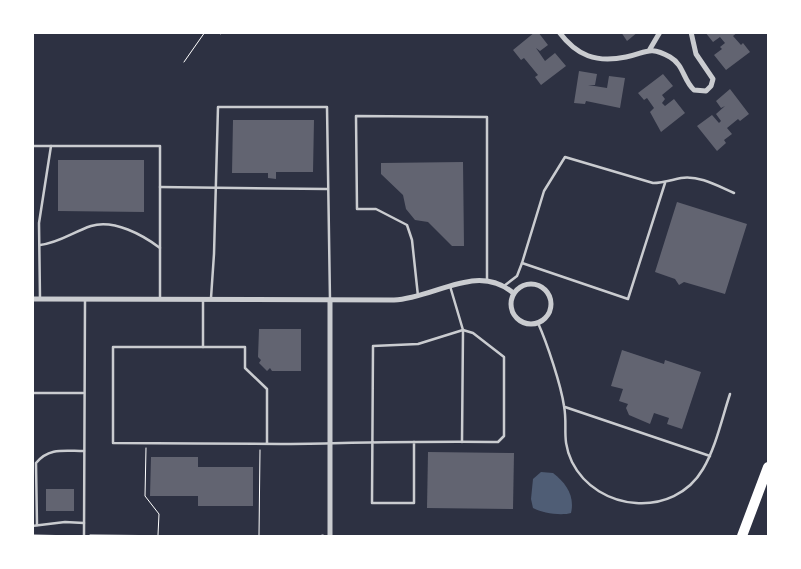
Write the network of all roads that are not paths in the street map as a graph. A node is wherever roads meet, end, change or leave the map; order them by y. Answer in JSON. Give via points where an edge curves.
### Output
{"nodes":[{"id":1,"x":559,"y":32,"type":"edge"},
{"id":2,"x":660,"y":32,"type":"edge"},
{"id":3,"x":690,"y":32,"type":"edge"},
{"id":4,"x":650,"y":49,"type":"junction"},
{"id":5,"x":32,"y":146,"type":"edge"},
{"id":6,"x":51,"y":146,"type":"junction"},
{"id":7,"x":665,"y":183,"type":"junction"},
{"id":8,"x":160,"y":187,"type":"junction"},
{"id":9,"x":217,"y":188,"type":"junction"},
{"id":10,"x":327,"y":188,"type":"junction"},
{"id":11,"x":734,"y":193,"type":"dead end"},
{"id":12,"x":40,"y":245,"type":"junction"},
{"id":13,"x":160,"y":248,"type":"junction"},
{"id":14,"x":522,"y":263,"type":"junction"},
{"id":15,"x":487,"y":281,"type":"junction"},
{"id":16,"x":450,"y":286,"type":"junction"},
{"id":17,"x":504,"y":286,"type":"junction"},
{"id":18,"x":512,"y":292,"type":"junction"},
{"id":19,"x":40,"y":298,"type":"junction"},
{"id":20,"x":86,"y":298,"type":"junction"},
{"id":21,"x":418,"y":298,"type":"junction"},
{"id":22,"x":32,"y":299,"type":"edge"},
{"id":23,"x":160,"y":300,"type":"junction"},
{"id":24,"x":203,"y":300,"type":"junction"},
{"id":25,"x":211,"y":300,"type":"junction"},
{"id":26,"x":330,"y":300,"type":"junction"},
{"id":27,"x":538,"y":323,"type":"junction"},
{"id":28,"x":462,"y":330,"type":"junction"},
{"id":29,"x":203,"y":347,"type":"junction"},
{"id":30,"x":32,"y":393,"type":"edge"},
{"id":31,"x":83,"y":393,"type":"junction"},
{"id":32,"x":730,"y":394,"type":"dead end"},
{"id":33,"x":565,"y":407,"type":"junction"},
{"id":34,"x":330,"y":442,"type":"junction"},
{"id":35,"x":372,"y":442,"type":"junction"},
{"id":36,"x":414,"y":442,"type":"junction"},
{"id":37,"x":462,"y":442,"type":"junction"},
{"id":38,"x":267,"y":444,"type":"junction"},
{"id":39,"x":84,"y":451,"type":"junction"},
{"id":40,"x":710,"y":456,"type":"junction"},
{"id":41,"x":768,"y":467,"type":"edge"},
{"id":42,"x":84,"y":522,"type":"junction"},
{"id":43,"x":37,"y":525,"type":"junction"},
{"id":44,"x":32,"y":526,"type":"edge"},
{"id":45,"x":84,"y":536,"type":"edge"},
{"id":46,"x":330,"y":536,"type":"edge"},
{"id":47,"x":742,"y":536,"type":"edge"}],
"edges":[{"from":1,"to":4,"type":"street","via":[[570,46],[587,56],[625,57]]},
{"from":2,"to":4,"type":"street"},
{"from":3,"to":4,"type":"street","via":[[696,54],[712,75],[712,83],[706,91],[697,92],[691,88],[677,61]]},
{"from":5,"to":6,"type":"lane"},
{"from":6,"to":8,"type":"lane","via":[[160,146]]},
{"from":6,"to":12,"type":"lane","via":[[39,223]]},
{"from":7,"to":11,"type":"lane","via":[[682,178],[706,180]]},
{"from":7,"to":14,"type":"lane","via":[[653,183],[565,158],[544,191]]},
{"from":7,"to":14,"type":"lane","via":[[628,299]]},
{"from":8,"to":9,"type":"lane"},
{"from":8,"to":13,"type":"lane"},
{"from":9,"to":10,"type":"lane"},
{"from":9,"to":10,"type":"lane","via":[[218,107],[327,107]]},
{"from":9,"to":25,"type":"lane"},
{"from":10,"to":26,"type":"lane"},
{"from":12,"to":13,"type":"lane","via":[[52,244],[90,226],[108,225],[120,227]]},
{"from":12,"to":19,"type":"lane"},
{"from":13,"to":23,"type":"lane"},
{"from":14,"to":17,"type":"lane","via":[[517,276]]},
{"from":15,"to":16,"type":"street","via":[[469,280]]},
{"from":15,"to":17,"type":"street"},
{"from":15,"to":21,"type":"lane","via":[[487,117],[356,116],[357,209],[376,209],[407,225],[412,240]]},
{"from":16,"to":21,"type":"street"},
{"from":16,"to":28,"type":"lane"},
{"from":17,"to":18,"type":"street"},
{"from":18,"to":27,"type":"street","via":[[512,308],[518,319],[526,324]]},
{"from":18,"to":27,"type":"street","via":[[517,287],[530,284],[547,291],[551,297],[551,309]]},
{"from":19,"to":20,"type":"street"},
{"from":19,"to":22,"type":"street"},
{"from":20,"to":23,"type":"street"},
{"from":20,"to":31,"type":"lane"},
{"from":21,"to":26,"type":"street"},
{"from":23,"to":24,"type":"street"},
{"from":24,"to":25,"type":"street"},
{"from":24,"to":29,"type":"lane"},
{"from":25,"to":26,"type":"street"},
{"from":26,"to":34,"type":"street"},
{"from":27,"to":33,"type":"lane"},
{"from":28,"to":35,"type":"lane","via":[[418,344],[373,346]]},
{"from":28,"to":37,"type":"lane"},
{"from":28,"to":37,"type":"lane","via":[[473,333],[504,357],[502,439]]},
{"from":29,"to":38,"type":"lane","via":[[245,347],[245,368],[268,389]]},
{"from":29,"to":38,"type":"lane","via":[[114,347],[113,443]]},
{"from":30,"to":31,"type":"lane"},
{"from":31,"to":39,"type":"lane"},
{"from":32,"to":40,"type":"lane"},
{"from":33,"to":40,"type":"lane"},
{"from":33,"to":40,"type":"lane","via":[[565,443],[573,463],[591,485],[622,501],[652,503],[674,496],[696,478]]},
{"from":34,"to":35,"type":"lane"},
{"from":34,"to":38,"type":"lane"},
{"from":34,"to":46,"type":"street"},
{"from":35,"to":36,"type":"lane"},
{"from":35,"to":36,"type":"lane","via":[[372,503],[414,503]]},
{"from":36,"to":37,"type":"lane"},
{"from":39,"to":42,"type":"lane"},
{"from":39,"to":43,"type":"lane","via":[[46,452],[36,463]]},
{"from":41,"to":47,"type":"highway"},
{"from":42,"to":43,"type":"lane"},
{"from":42,"to":45,"type":"lane"},
{"from":43,"to":44,"type":"lane"}]}
